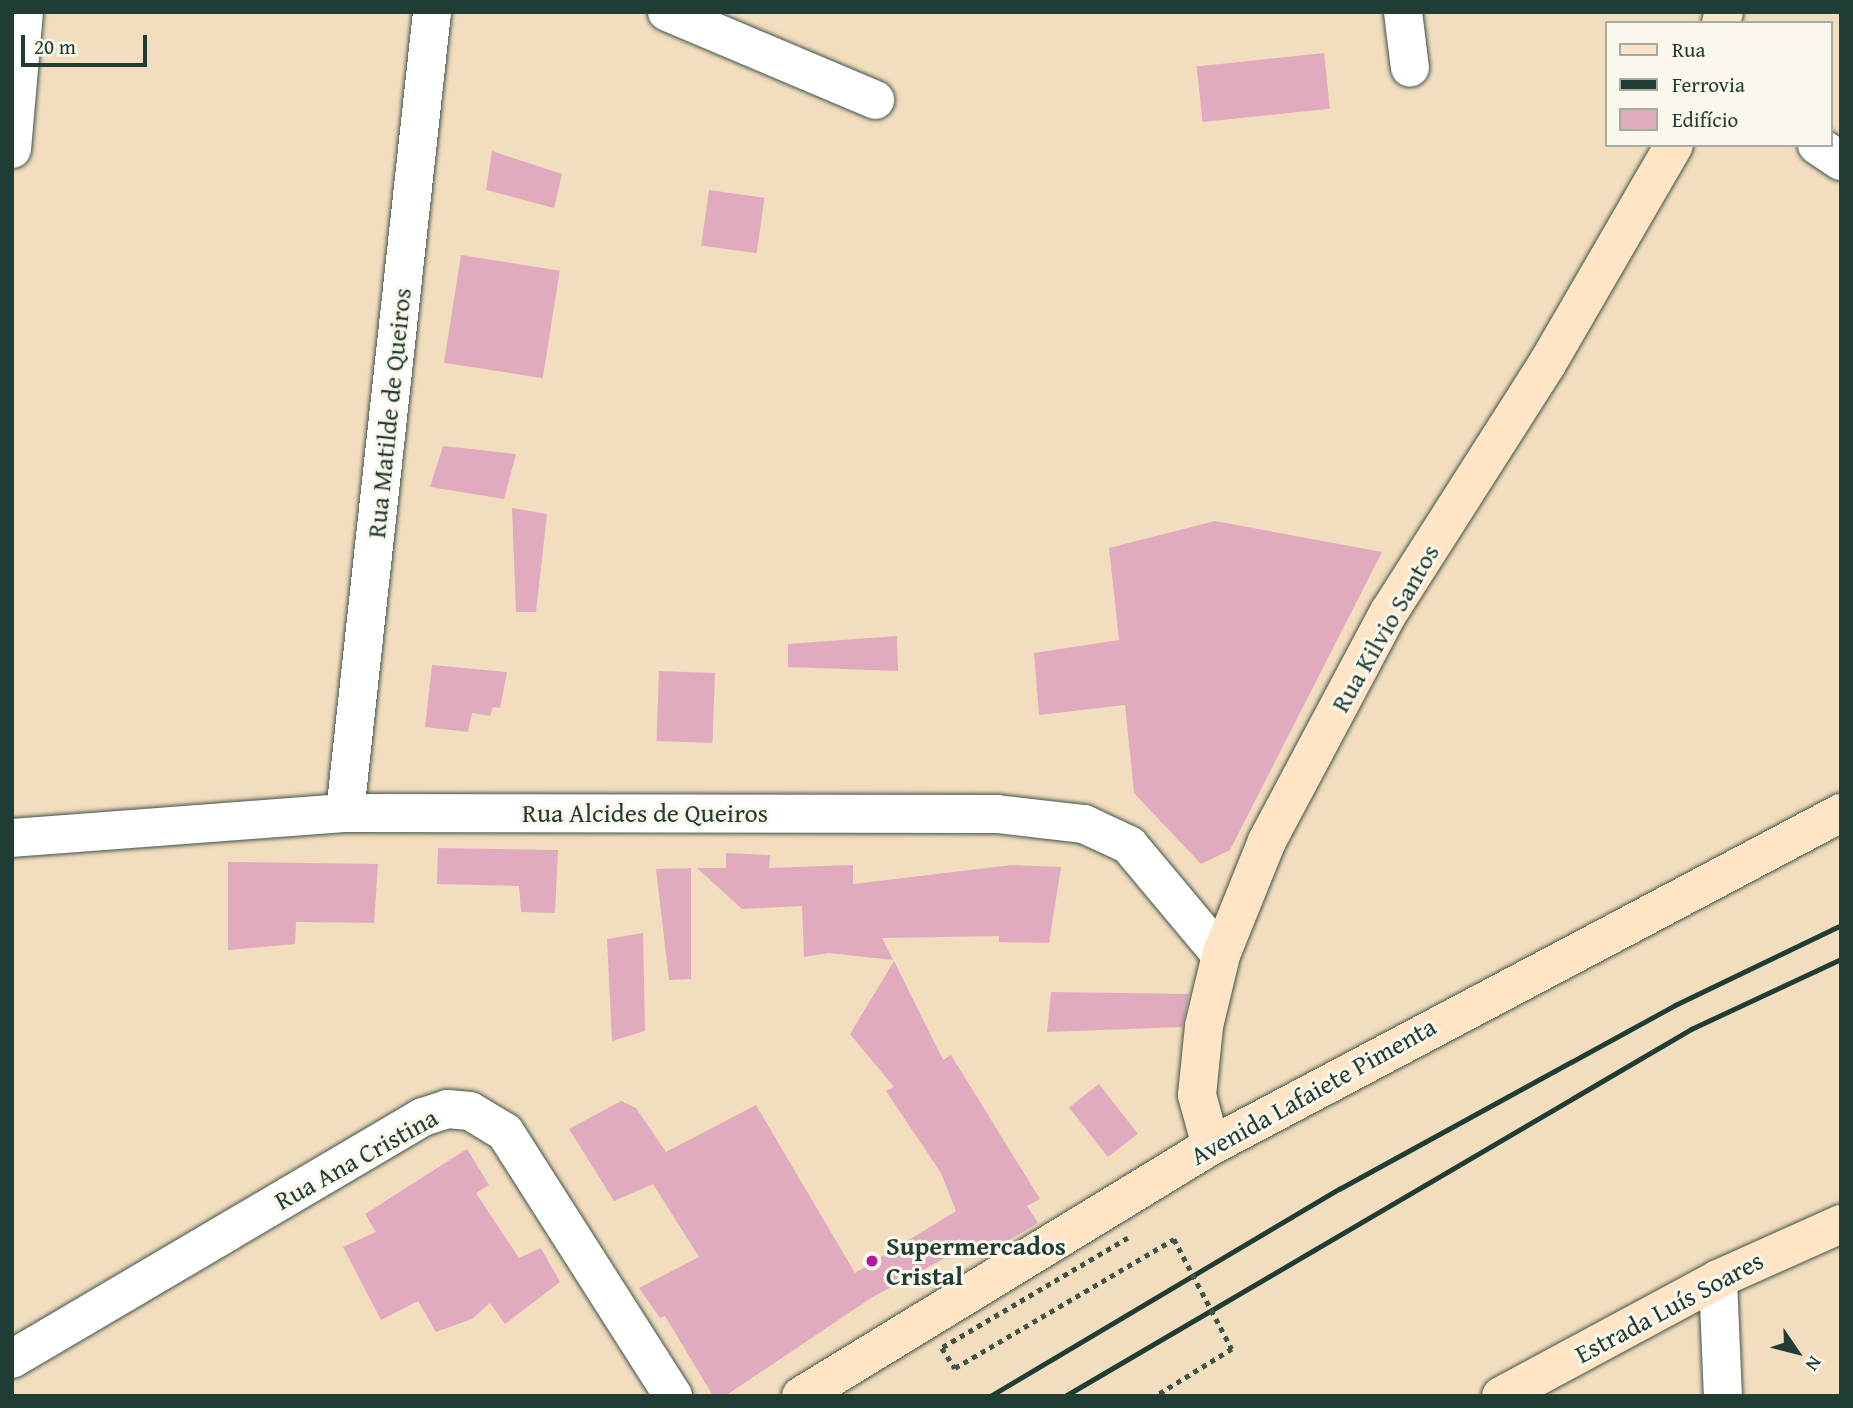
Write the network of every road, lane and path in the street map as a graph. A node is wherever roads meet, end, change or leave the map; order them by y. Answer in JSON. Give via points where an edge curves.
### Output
{"nodes":[{"id":1,"x":24,"y":12,"type":"edge"},
{"id":2,"x":432,"y":12,"type":"edge"},
{"id":3,"x":667,"y":12,"type":"edge"},
{"id":4,"x":1403,"y":12,"type":"edge"},
{"id":5,"x":1410,"y":68,"type":"dead end"},
{"id":6,"x":875,"y":100,"type":"dead end"},
{"id":7,"x":1673,"y":147,"type":"edge"},
{"id":8,"x":1820,"y":147,"type":"edge"},
{"id":9,"x":12,"y":149,"type":"edge"},
{"id":10,"x":1841,"y":161,"type":"edge"},
{"id":11,"x":345,"y":813,"type":"junction"},
{"id":12,"x":1841,"y":813,"type":"edge"},
{"id":13,"x":12,"y":838,"type":"edge"},
{"id":14,"x":1221,"y":955,"type":"junction"},
{"id":15,"x":1212,"y":1146,"type":"junction"},
{"id":16,"x":1841,"y":1224,"type":"edge"},
{"id":17,"x":1128,"y":1238,"type":"dead end"},
{"id":18,"x":1718,"y":1279,"type":"junction"},
{"id":19,"x":12,"y":1359,"type":"edge"},
{"id":20,"x":673,"y":1396,"type":"edge"},
{"id":21,"x":801,"y":1396,"type":"edge"},
{"id":22,"x":1156,"y":1396,"type":"edge"},
{"id":23,"x":1501,"y":1396,"type":"edge"},
{"id":24,"x":1723,"y":1396,"type":"edge"}],
"edges":[{"from":1,"to":9,"type":"street"},
{"from":2,"to":11,"type":"street","name":"Rua Matilde de Queiros"},
{"from":3,"to":6,"type":"street"},
{"from":4,"to":5,"type":"street"},
{"from":7,"to":14,"type":"main road","name":"Rua Kilvio Santos","via":[[1547,363],[1390,612],[1267,841]]},
{"from":8,"to":10,"type":"street"},
{"from":11,"to":13,"type":"street","name":"Rua Alcides de Queiros"},
{"from":11,"to":14,"type":"street","name":"Rua Alcides de Queiros","via":[[997,814],[1084,824],[1129,845]]},
{"from":12,"to":15,"type":"main road","name":"Avenida Lafaiete Pimenta"},
{"from":14,"to":15,"type":"main road","name":"Rua Kilvio Santos","via":[[1204,1026],[1197,1095]]},
{"from":15,"to":21,"type":"main road","name":"Avenida Lafaiete Pimenta"},
{"from":16,"to":18,"type":"main road","name":"Estrada Luís Soares"},
{"from":17,"to":22,"type":"path","bridge":true,"via":[[942,1348],[955,1368],[1174,1239],[1232,1349]]},
{"from":18,"to":23,"type":"main road","name":"Estrada Luís Soares"},
{"from":18,"to":24,"type":"street"},
{"from":19,"to":20,"type":"street","name":"Rua Ana Cristina","via":[[423,1117],[447,1109],[470,1111],[505,1132]]}]}
